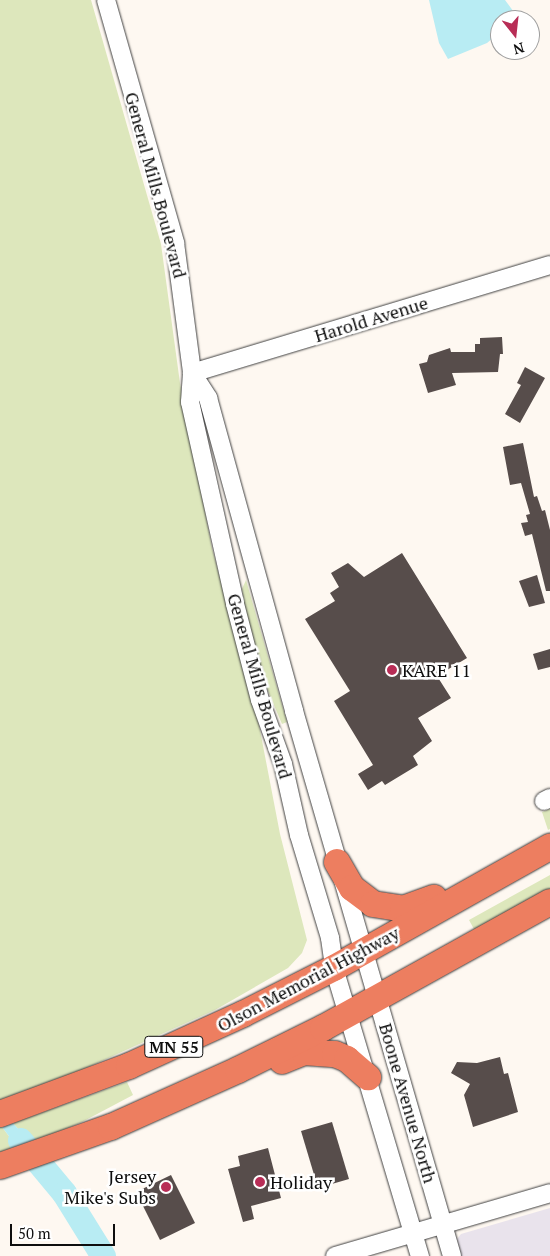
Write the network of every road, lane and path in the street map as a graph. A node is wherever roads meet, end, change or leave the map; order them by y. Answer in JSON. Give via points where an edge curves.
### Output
{"nodes":[{"id":1,"x":106,"y":0,"type":"edge"},
{"id":2,"x":550,"y":265,"type":"edge"},
{"id":3,"x":192,"y":373,"type":"junction"},
{"id":4,"x":550,"y":840,"type":"edge"},
{"id":5,"x":550,"y":847,"type":"edge"},
{"id":6,"x":337,"y":862,"type":"junction"},
{"id":7,"x":550,"y":902,"type":"edge"},
{"id":8,"x":364,"y":950,"type":"junction"},
{"id":9,"x":334,"y":968,"type":"junction"},
{"id":10,"x":378,"y":998,"type":"junction"},
{"id":11,"x":349,"y":1014,"type":"junction"},
{"id":12,"x":368,"y":1077,"type":"junction"},
{"id":13,"x":4,"y":1113,"type":"edge"},
{"id":14,"x":135,"y":1116,"type":"junction"},
{"id":15,"x":22,"y":1159,"type":"edge"},
{"id":16,"x":550,"y":1193,"type":"edge"},
{"id":17,"x":443,"y":1224,"type":"junction"},
{"id":18,"x":414,"y":1232,"type":"junction"},
{"id":19,"x":335,"y":1256,"type":"edge"},
{"id":20,"x":420,"y":1256,"type":"edge"},
{"id":21,"x":452,"y":1256,"type":"edge"}],
"edges":[{"from":1,"to":3,"type":"street","name":"General Mills Boulevard","via":[[175,243]]},
{"from":2,"to":3,"type":"street","name":"Harold Avenue"},
{"from":3,"to":6,"type":"street","name":"General Mills Boulevard","via":[[208,398]]},
{"from":3,"to":9,"type":"street","name":"General Mills Boulevard","via":[[190,402],[194,425],[235,604],[260,700],[283,764],[299,835],[330,938]]},
{"from":4,"to":6,"type":"highway","via":[[519,850],[426,902],[404,909],[384,908],[363,898],[352,888]]},
{"from":5,"to":8,"type":"highway","name":"Olson Memorial Highway","number":"MN 55"},
{"from":6,"to":8,"type":"street","name":"General Mills Boulevard"},
{"from":7,"to":10,"type":"highway","number":"MN 55"},
{"from":8,"to":9,"type":"highway","name":"Olson Memorial Highway","number":"MN 55"},
{"from":8,"to":10,"type":"street","name":"Boone Avenue North"},
{"from":9,"to":11,"type":"street","name":"Boone Avenue North"},
{"from":9,"to":13,"type":"highway","name":"Olson Memorial Highway","number":"MN 55","via":[[190,1040]]},
{"from":10,"to":11,"type":"highway","number":"MN 55"},
{"from":10,"to":17,"type":"street","name":"Boone Avenue North"},
{"from":11,"to":12,"type":"street","name":"Boone Avenue North"},
{"from":11,"to":14,"type":"highway","number":"MN 55","via":[[238,1070]]},
{"from":12,"to":14,"type":"highway","via":[[347,1059],[335,1054],[304,1052],[180,1110]]},
{"from":12,"to":18,"type":"street","name":"Boone Avenue North"},
{"from":14,"to":15,"type":"highway","number":"MN 55"},
{"from":16,"to":17,"type":"street"},
{"from":17,"to":18,"type":"street"},
{"from":17,"to":21,"type":"street","name":"Boone Avenue North"},
{"from":18,"to":19,"type":"street"},
{"from":18,"to":20,"type":"street","name":"Boone Avenue North"}]}
